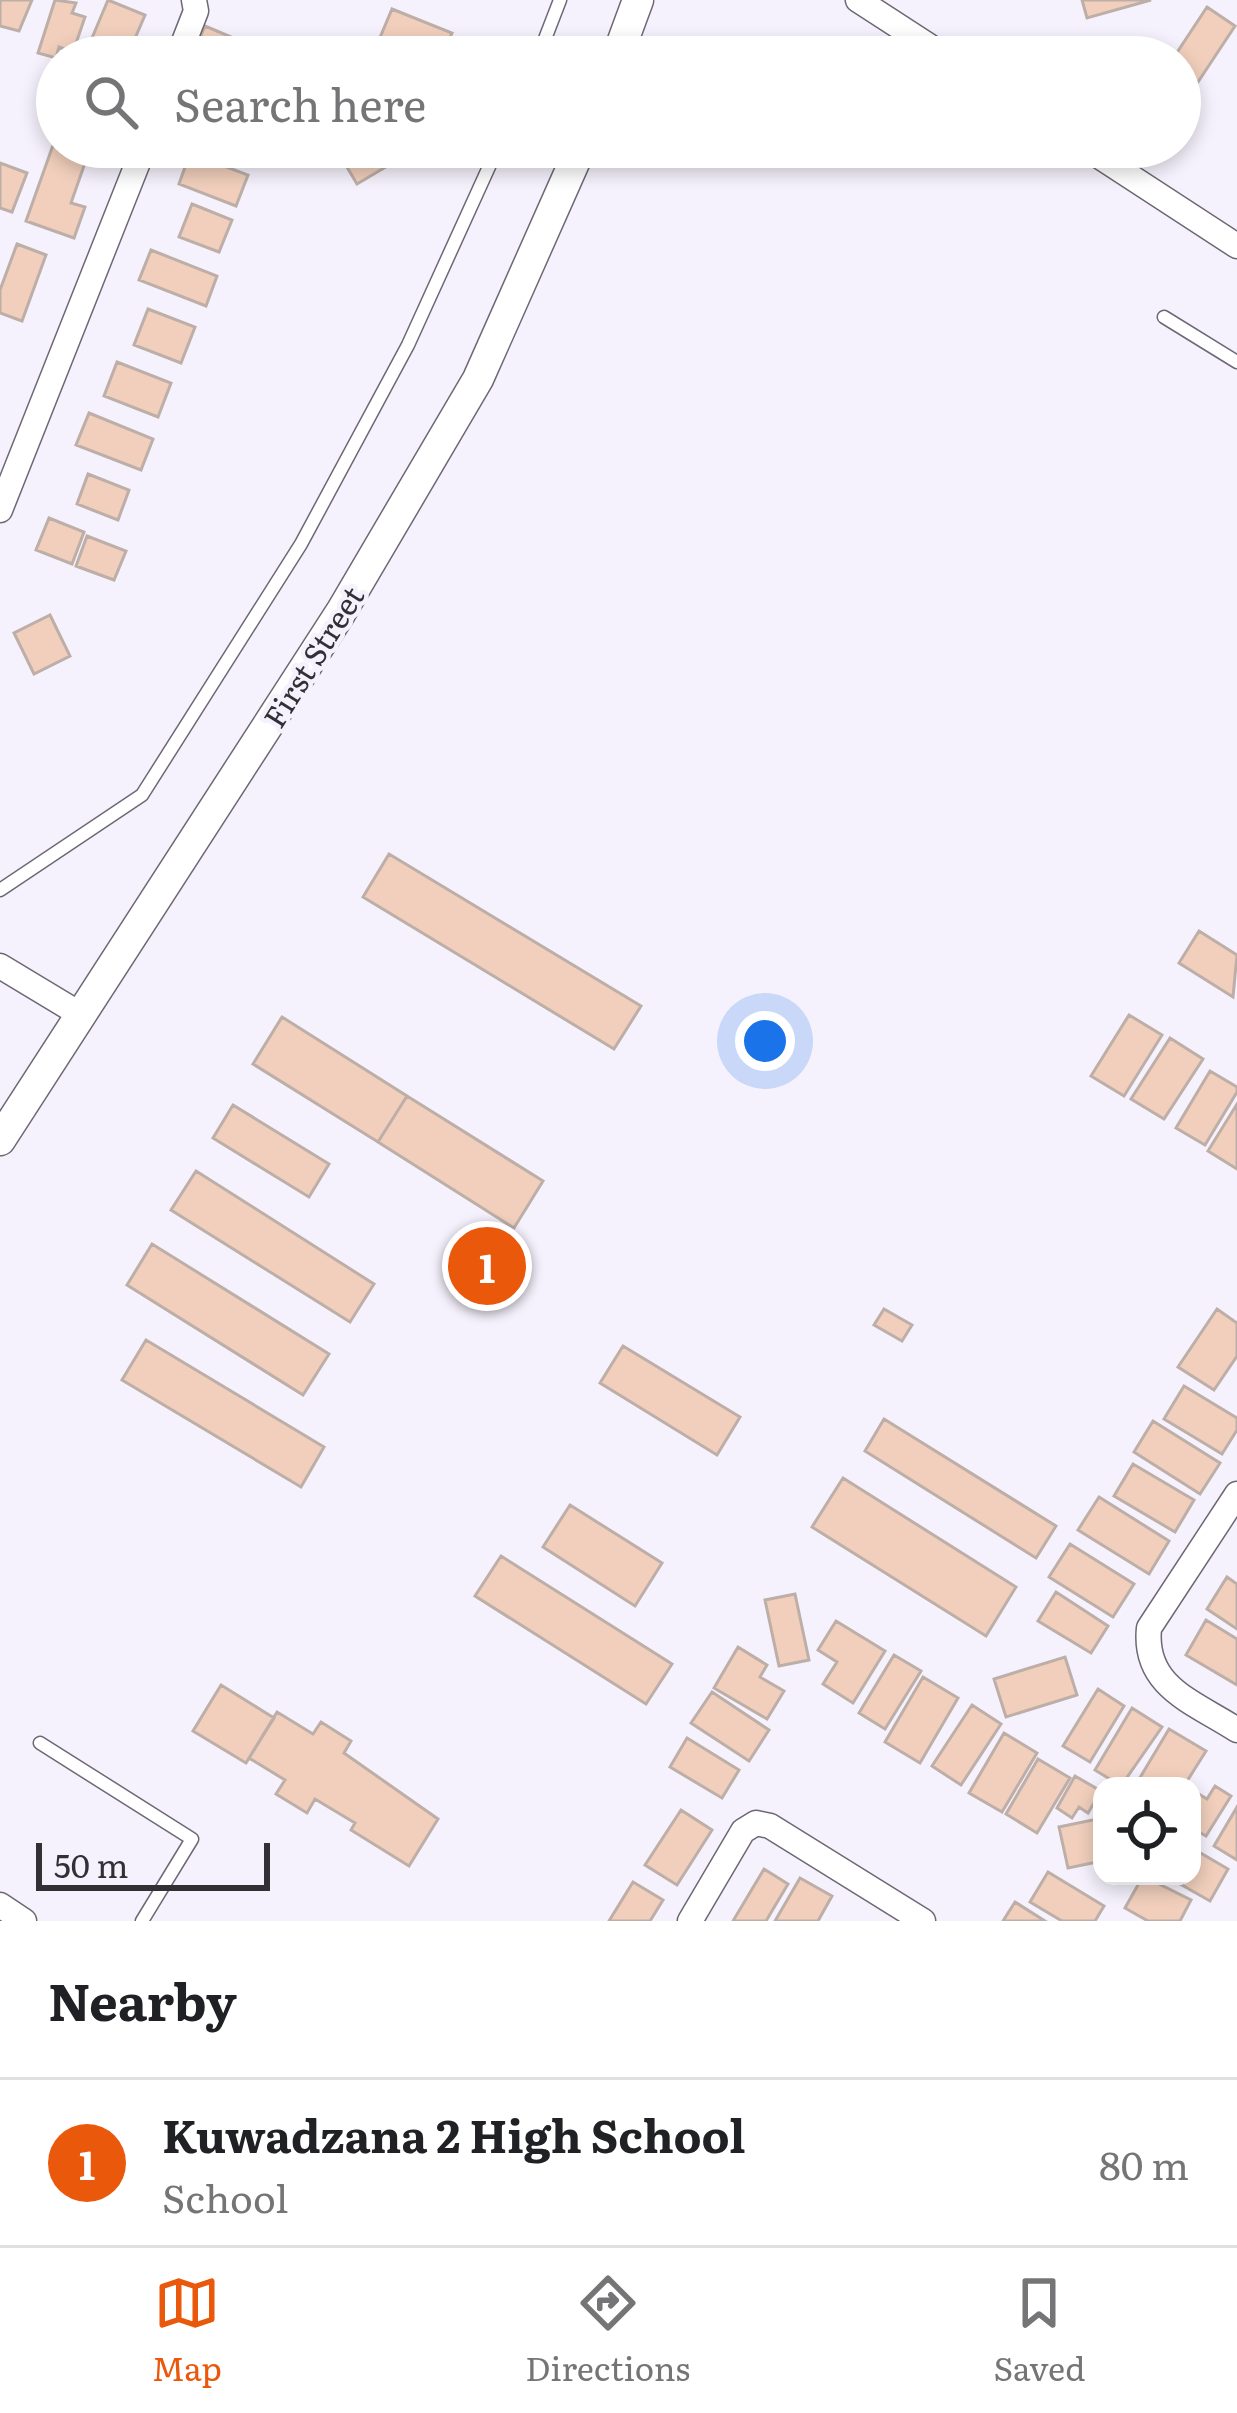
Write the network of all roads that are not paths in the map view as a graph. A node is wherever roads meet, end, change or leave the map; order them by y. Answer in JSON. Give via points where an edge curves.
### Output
{"nodes":[{"id":1,"x":194,"y":0,"type":"edge"},
{"id":2,"x":560,"y":0,"type":"edge"},
{"id":3,"x":638,"y":0,"type":"edge"},
{"id":4,"x":872,"y":4,"type":"edge"},
{"id":5,"x":186,"y":36,"type":"edge"},
{"id":6,"x":546,"y":36,"type":"edge"},
{"id":7,"x":625,"y":36,"type":"edge"},
{"id":8,"x":917,"y":36,"type":"edge"},
{"id":9,"x":135,"y":168,"type":"edge"},
{"id":10,"x":488,"y":168,"type":"edge"},
{"id":11,"x":572,"y":168,"type":"edge"},
{"id":12,"x":1117,"y":168,"type":"edge"},
{"id":13,"x":1237,"y":246,"type":"edge"},
{"id":14,"x":1164,"y":317,"type":"dead end"},
{"id":15,"x":1237,"y":362,"type":"edge"},
{"id":16,"x":0,"y":510,"type":"edge"},
{"id":17,"x":0,"y":890,"type":"edge"},
{"id":18,"x":0,"y":966,"type":"edge"},
{"id":19,"x":83,"y":1016,"type":"junction"},
{"id":20,"x":0,"y":1140,"type":"edge"},
{"id":21,"x":1237,"y":1494,"type":"edge"},
{"id":22,"x":1237,"y":1730,"type":"edge"},
{"id":23,"x":40,"y":1743,"type":"dead end"},
{"id":24,"x":0,"y":1905,"type":"edge"},
{"id":25,"x":25,"y":1921,"type":"edge"},
{"id":26,"x":142,"y":1921,"type":"edge"},
{"id":27,"x":691,"y":1921,"type":"edge"},
{"id":28,"x":923,"y":1921,"type":"edge"}],
"edges":[{"from":1,"to":5,"type":"street"},
{"from":2,"to":6,"type":"lane"},
{"from":3,"to":7,"type":"street"},
{"from":4,"to":8,"type":"street"},
{"from":9,"to":16,"type":"street"},
{"from":10,"to":17,"type":"lane","via":[[408,345],[301,544],[142,795]]},
{"from":11,"to":19,"type":"street","name":"First Street","via":[[478,379],[341,612]]},
{"from":12,"to":13,"type":"street"},
{"from":14,"to":15,"type":"lane"},
{"from":18,"to":19,"type":"street"},
{"from":19,"to":20,"type":"street","name":"First Street"},
{"from":21,"to":22,"type":"street","via":[[1149,1628],[1146,1655],[1162,1682]]},
{"from":23,"to":26,"type":"lane","via":[[192,1839]]},
{"from":24,"to":25,"type":"street"},
{"from":27,"to":28,"type":"street","via":[[743,1831],[756,1823]]}]}
